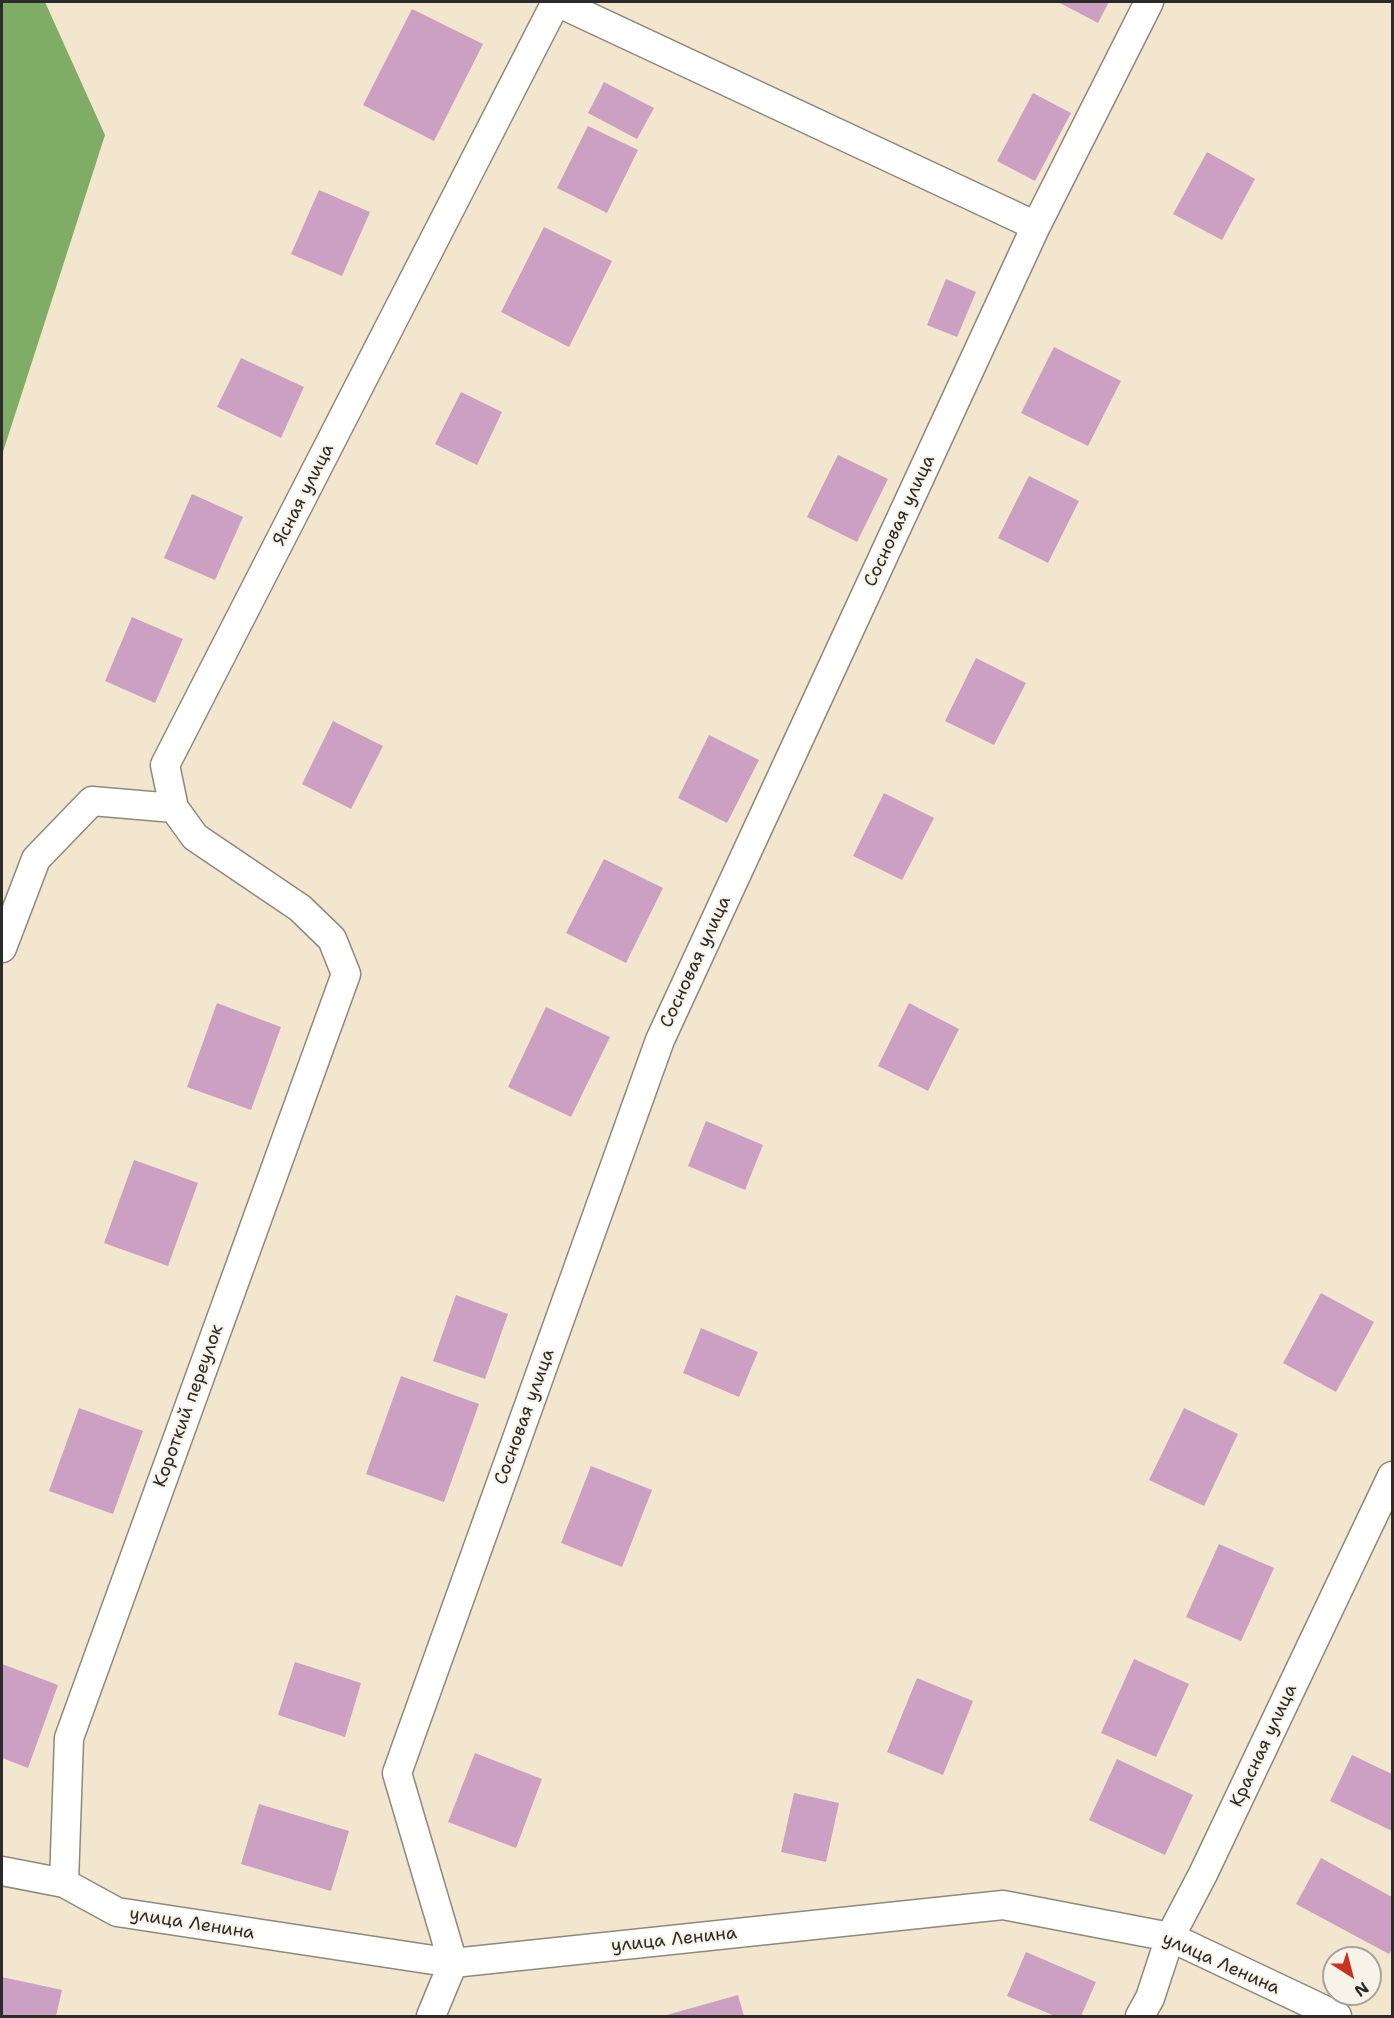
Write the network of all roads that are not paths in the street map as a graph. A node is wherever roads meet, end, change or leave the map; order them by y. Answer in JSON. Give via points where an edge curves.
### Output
{"nodes":[{"id":1,"x":557,"y":2,"type":"edge"},
{"id":2,"x":1149,"y":2,"type":"edge"},
{"id":3,"x":1036,"y":226,"type":"junction"},
{"id":4,"x":174,"y":808,"type":"junction"},
{"id":5,"x":332,"y":939,"type":"joint"},
{"id":6,"x":2,"y":948,"type":"edge"},
{"id":7,"x":1392,"y":1476,"type":"edge"},
{"id":8,"x":2,"y":1871,"type":"edge"},
{"id":9,"x":64,"y":1883,"type":"junction"},
{"id":10,"x":1170,"y":1937,"type":"junction"},
{"id":11,"x":453,"y":1964,"type":"junction"},
{"id":12,"x":431,"y":2016,"type":"edge"},
{"id":13,"x":1140,"y":2016,"type":"edge"},
{"id":14,"x":1337,"y":2016,"type":"edge"}],
"edges":[{"from":1,"to":3,"type":"street"},
{"from":1,"to":4,"type":"street","name":"Ясная улица","via":[[165,765]]},
{"from":2,"to":3,"type":"street","name":"Сосновая улица"},
{"from":3,"to":11,"type":"street","name":"Сосновая улица","via":[[660,1040],[398,1773]]},
{"from":4,"to":5,"type":"street","name":"Ясная улица","via":[[195,837],[300,908]]},
{"from":4,"to":6,"type":"street","via":[[92,801],[36,859]]},
{"from":5,"to":9,"type":"street","name":"Короткий переулок","via":[[346,974],[69,1738]]},
{"from":7,"to":10,"type":"street","name":"Красная улица"},
{"from":8,"to":9,"type":"street","name":"улица Ленина"},
{"from":9,"to":11,"type":"street","name":"улица Ленина","via":[[117,1912]]},
{"from":10,"to":11,"type":"street","name":"улица Ленина","via":[[1003,1905]]},
{"from":10,"to":13,"type":"street","name":"Красная улица"},
{"from":10,"to":14,"type":"street","name":"улица Ленина"},
{"from":11,"to":12,"type":"street"}]}
